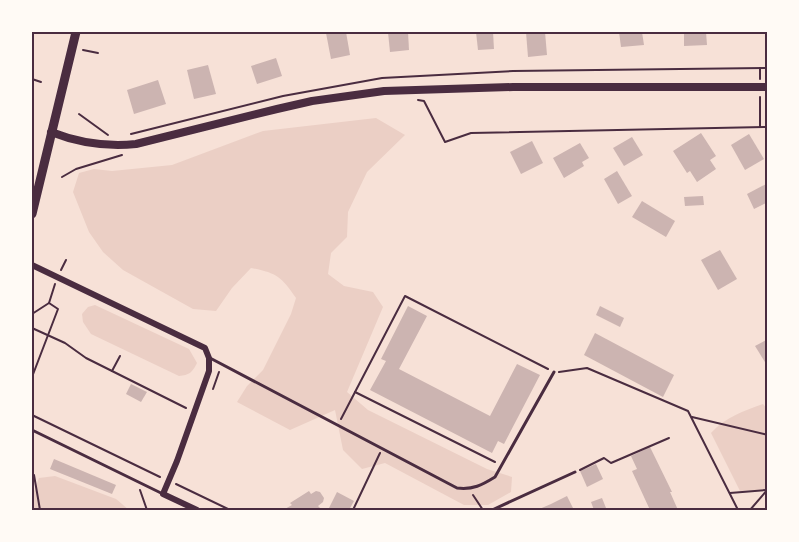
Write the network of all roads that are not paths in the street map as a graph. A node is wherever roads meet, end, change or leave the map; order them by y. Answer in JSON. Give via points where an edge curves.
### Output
{"nodes":[{"id":1,"x":76,"y":32,"type":"edge"},
{"id":2,"x":768,"y":87,"type":"edge"},
{"id":3,"x":51,"y":132,"type":"junction"},
{"id":4,"x":32,"y":214,"type":"edge"},
{"id":5,"x":32,"y":265,"type":"edge"},
{"id":6,"x":208,"y":358,"type":"junction"},
{"id":7,"x":554,"y":372,"type":"road end"},
{"id":8,"x":32,"y":430,"type":"edge"},
{"id":9,"x":575,"y":472,"type":"road end"},
{"id":10,"x":163,"y":494,"type":"junction"},
{"id":11,"x":197,"y":510,"type":"edge"},
{"id":12,"x":492,"y":510,"type":"edge"}],
"edges":[{"from":1,"to":3,"type":"main road"},
{"from":2,"to":3,"type":"street","via":[[396,91],[312,101],[136,144],[96,145]]},
{"from":3,"to":4,"type":"main road"},
{"from":5,"to":6,"type":"street","via":[[205,348]]},
{"from":6,"to":7,"type":"lane","via":[[457,489],[469,490],[495,477],[503,466]]},
{"from":6,"to":10,"type":"street","via":[[209,371]]},
{"from":8,"to":10,"type":"lane"},
{"from":9,"to":12,"type":"lane"},
{"from":10,"to":11,"type":"street"}]}
